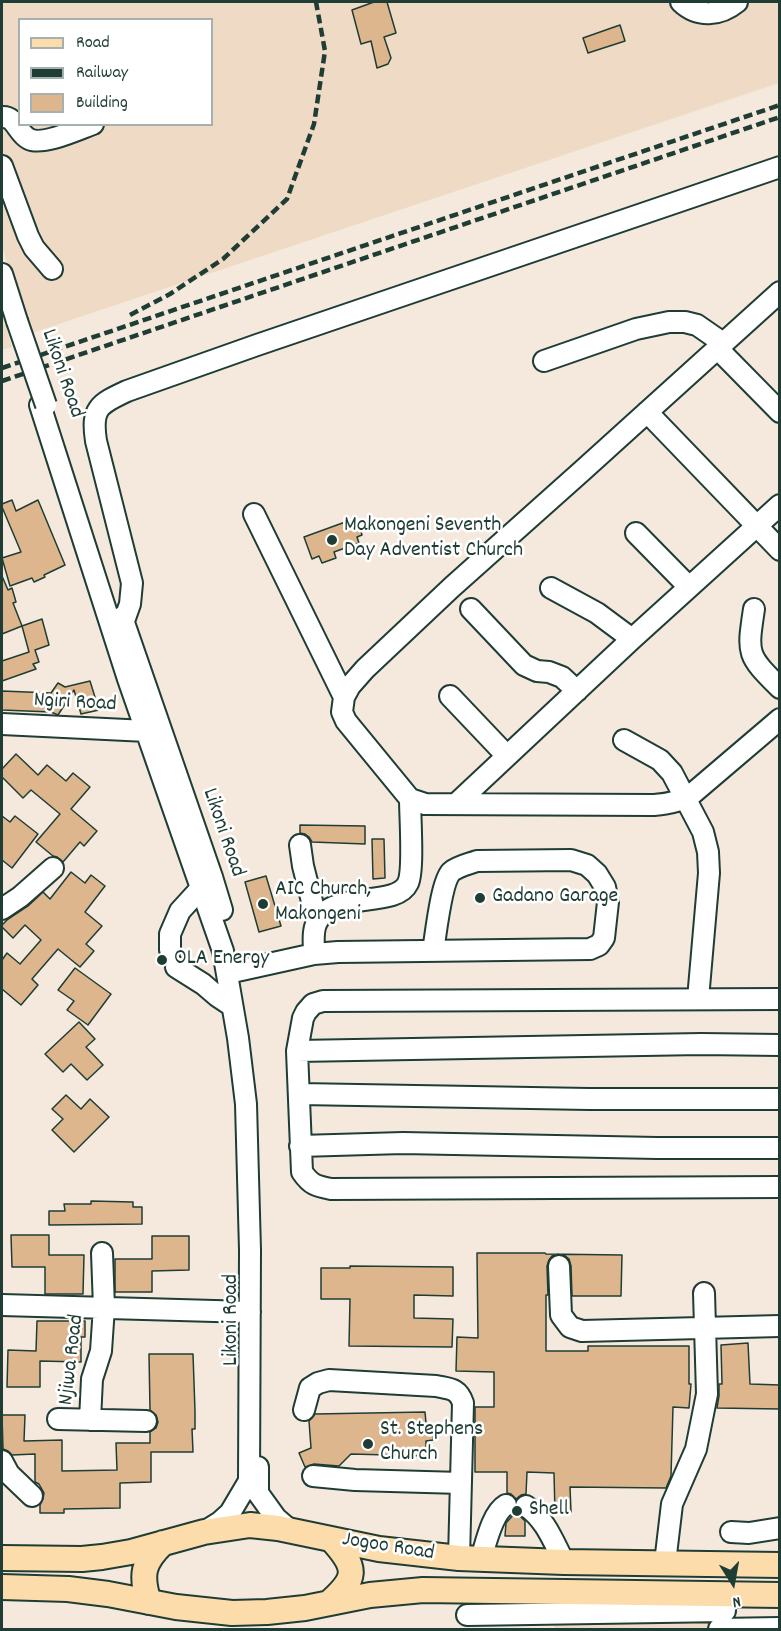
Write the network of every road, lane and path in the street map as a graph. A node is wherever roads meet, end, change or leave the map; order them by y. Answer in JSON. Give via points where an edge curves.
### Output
{"nodes":[{"id":1,"x":681,"y":2,"type":"edge"},
{"id":2,"x":737,"y":2,"type":"edge"},
{"id":3,"x":2,"y":117,"type":"edge"},
{"id":4,"x":87,"y":126,"type":"edge"},
{"id":5,"x":2,"y":166,"type":"edge"},
{"id":6,"x":780,"y":167,"type":"edge"},
{"id":7,"x":52,"y":269,"type":"dead end"},
{"id":8,"x":2,"y":274,"type":"edge"},
{"id":9,"x":2,"y":289,"type":"edge"},
{"id":10,"x":780,"y":292,"type":"edge"},
{"id":11,"x":15,"y":322,"type":"junction"},
{"id":12,"x":720,"y":346,"type":"junction"},
{"id":13,"x":543,"y":361,"type":"dead end"},
{"id":14,"x":43,"y":405,"type":"junction"},
{"id":15,"x":647,"y":412,"type":"junction"},
{"id":16,"x":780,"y":412,"type":"edge"},
{"id":17,"x":780,"y":505,"type":"edge"},
{"id":18,"x":254,"y":514,"type":"dead end"},
{"id":19,"x":757,"y":525,"type":"junction"},
{"id":20,"x":636,"y":533,"type":"dead end"},
{"id":21,"x":780,"y":550,"type":"edge"},
{"id":22,"x":689,"y":587,"type":"junction"},
{"id":23,"x":551,"y":588,"type":"dead end"},
{"id":24,"x":471,"y":609,"type":"dead end"},
{"id":25,"x":754,"y":609,"type":"dead end"},
{"id":26,"x":124,"y":621,"type":"junction"},
{"id":27,"x":632,"y":639,"type":"junction"},
{"id":28,"x":127,"y":653,"type":"junction"},
{"id":29,"x":780,"y":688,"type":"edge"},
{"id":30,"x":577,"y":691,"type":"junction"},
{"id":31,"x":450,"y":696,"type":"dead end"},
{"id":32,"x":344,"y":698,"type":"junction"},
{"id":33,"x":780,"y":719,"type":"edge"},
{"id":34,"x":2,"y":724,"type":"edge"},
{"id":35,"x":147,"y":731,"type":"junction"},
{"id":36,"x":624,"y":740,"type":"dead end"},
{"id":37,"x":507,"y":756,"type":"junction"},
{"id":38,"x":686,"y":798,"type":"junction"},
{"id":39,"x":410,"y":799,"type":"junction"},
{"id":40,"x":457,"y":803,"type":"junction"},
{"id":41,"x":300,"y":845,"type":"dead end"},
{"id":42,"x":53,"y":868,"type":"dead end"},
{"id":43,"x":201,"y":888,"type":"junction"},
{"id":44,"x":2,"y":909,"type":"edge"},
{"id":45,"x":317,"y":921,"type":"junction"},
{"id":46,"x":433,"y":951,"type":"junction"},
{"id":47,"x":314,"y":954,"type":"junction"},
{"id":48,"x":237,"y":971,"type":"junction"},
{"id":49,"x":698,"y":999,"type":"junction"},
{"id":50,"x":780,"y":999,"type":"edge"},
{"id":51,"x":232,"y":1006,"type":"junction"},
{"id":52,"x":780,"y":1044,"type":"edge"},
{"id":53,"x":297,"y":1051,"type":"junction"},
{"id":54,"x":300,"y":1094,"type":"junction"},
{"id":55,"x":780,"y":1099,"type":"edge"},
{"id":56,"x":300,"y":1146,"type":"junction"},
{"id":57,"x":780,"y":1148,"type":"edge"},
{"id":58,"x":780,"y":1187,"type":"edge"},
{"id":59,"x":102,"y":1253,"type":"dead end"},
{"id":60,"x":559,"y":1266,"type":"dead end"},
{"id":61,"x":704,"y":1293,"type":"dead end"},
{"id":62,"x":2,"y":1305,"type":"edge"},
{"id":63,"x":104,"y":1307,"type":"junction"},
{"id":64,"x":250,"y":1312,"type":"junction"},
{"id":65,"x":780,"y":1326,"type":"edge"},
{"id":66,"x":705,"y":1329,"type":"junction"},
{"id":67,"x":304,"y":1410,"type":"dead end"},
{"id":68,"x":58,"y":1419,"type":"dead end"},
{"id":69,"x":90,"y":1420,"type":"junction"},
{"id":70,"x":146,"y":1421,"type":"dead end"},
{"id":71,"x":2,"y":1461,"type":"edge"},
{"id":72,"x":313,"y":1476,"type":"dead end"},
{"id":73,"x":461,"y":1483,"type":"junction"},
{"id":74,"x":32,"y":1496,"type":"dead end"},
{"id":75,"x":780,"y":1528,"type":"edge"},
{"id":76,"x":290,"y":1530,"type":"junction"},
{"id":77,"x":204,"y":1532,"type":"junction"},
{"id":78,"x":731,"y":1532,"type":"dead end"},
{"id":79,"x":332,"y":1540,"type":"junction"},
{"id":80,"x":163,"y":1543,"type":"junction"},
{"id":81,"x":2,"y":1558,"type":"edge"},
{"id":82,"x":470,"y":1559,"type":"junction"},
{"id":83,"x":564,"y":1562,"type":"junction"},
{"id":84,"x":665,"y":1563,"type":"junction"},
{"id":85,"x":780,"y":1565,"type":"edge"},
{"id":86,"x":2,"y":1587,"type":"edge"},
{"id":87,"x":468,"y":1590,"type":"junction"},
{"id":88,"x":780,"y":1595,"type":"edge"},
{"id":89,"x":149,"y":1602,"type":"junction"},
{"id":90,"x":329,"y":1603,"type":"junction"},
{"id":91,"x":724,"y":1616,"type":"edge"},
{"id":92,"x":466,"y":1622,"type":"edge"},
{"id":93,"x":544,"y":1622,"type":"edge"},
{"id":94,"x":780,"y":1628,"type":"edge"}],
"edges":[{"from":1,"to":2,"type":"street","via":[[701,13],[715,13]]},
{"from":3,"to":4,"type":"street","via":[[12,118],[22,133],[38,141]]},
{"from":5,"to":7,"type":"street","via":[[28,236]]},
{"from":6,"to":26,"type":"street","via":[[110,399],[99,407],[93,425],[132,584]]},
{"from":8,"to":11,"type":"street","name":"Likoni Road"},
{"from":9,"to":11,"type":"street","name":"Likoni Road"},
{"from":10,"to":12,"type":"street"},
{"from":11,"to":14,"type":"street","name":"Likoni Road","bridge":true},
{"from":12,"to":13,"type":"street","via":[[697,325],[669,322],[636,329]]},
{"from":12,"to":15,"type":"street"},
{"from":12,"to":16,"type":"street"},
{"from":14,"to":26,"type":"street","name":"Likoni Road"},
{"from":14,"to":28,"type":"street","name":"Likoni Road"},
{"from":15,"to":19,"type":"street"},
{"from":15,"to":32,"type":"street","via":[[452,587],[366,669]]},
{"from":17,"to":19,"type":"street"},
{"from":18,"to":32,"type":"street"},
{"from":19,"to":21,"type":"street"},
{"from":19,"to":22,"type":"street"},
{"from":20,"to":22,"type":"street"},
{"from":22,"to":27,"type":"street"},
{"from":23,"to":27,"type":"street","via":[[597,613]]},
{"from":24,"to":30,"type":"street","via":[[524,664],[562,677]]},
{"from":25,"to":29,"type":"street","via":[[750,648],[759,667]]},
{"from":26,"to":28,"type":"street","name":"Likoni Road"},
{"from":27,"to":30,"type":"street"},
{"from":28,"to":35,"type":"street","name":"Likoni Road"},
{"from":28,"to":48,"type":"street","name":"Likoni Road","via":[[212,877]]},
{"from":30,"to":37,"type":"street"},
{"from":31,"to":37,"type":"street"},
{"from":32,"to":39,"type":"street","via":[[342,712],[346,721]]},
{"from":33,"to":38,"type":"street"},
{"from":34,"to":35,"type":"street","name":"Ngiri Road"},
{"from":35,"to":43,"type":"street","name":"Likoni Road"},
{"from":36,"to":38,"type":"street","via":[[660,760]]},
{"from":37,"to":40,"type":"street"},
{"from":38,"to":40,"type":"street","via":[[654,805]]},
{"from":38,"to":49,"type":"street","via":[[703,831],[708,852]]},
{"from":39,"to":40,"type":"street","via":[[425,804]]},
{"from":39,"to":45,"type":"street","via":[[410,869],[402,891],[338,905]]},
{"from":41,"to":45,"type":"street"},
{"from":42,"to":44,"type":"street"},
{"from":43,"to":51,"type":"street","name":"Likoni Road","via":[[223,951]]},
{"from":43,"to":51,"type":"street","via":[[180,911],[170,934],[173,958]]},
{"from":45,"to":47,"type":"street"},
{"from":46,"to":46,"type":"street","via":[[444,886],[451,873],[463,865],[477,861],[572,860],[586,865],[605,887],[608,902],[604,938],[590,949]]},
{"from":46,"to":47,"type":"street"},
{"from":47,"to":48,"type":"street"},
{"from":48,"to":76,"type":"street","name":"Likoni Road","via":[[249,1051],[257,1195],[258,1493]]},
{"from":49,"to":50,"type":"street"},
{"from":49,"to":53,"type":"street","via":[[323,1001],[306,1011]]},
{"from":51,"to":64,"type":"street","name":"Likoni Road","via":[[246,1104]]},
{"from":52,"to":53,"type":"street"},
{"from":53,"to":54,"type":"street"},
{"from":54,"to":55,"type":"street"},
{"from":54,"to":56,"type":"street"},
{"from":56,"to":57,"type":"street","via":[[403,1143]]},
{"from":56,"to":58,"type":"street","via":[[302,1172],[309,1182],[331,1189]]},
{"from":59,"to":63,"type":"street","name":"Njiwa Road"},
{"from":60,"to":66,"type":"street","via":[[561,1315],[570,1327],[582,1331]]},
{"from":61,"to":66,"type":"street"},
{"from":62,"to":63,"type":"street"},
{"from":63,"to":64,"type":"street"},
{"from":63,"to":69,"type":"street","name":"Njiwa Road","via":[[101,1351],[92,1378]]},
{"from":64,"to":77,"type":"street","name":"Likoni Road","via":[[249,1481],[230,1513]]},
{"from":65,"to":66,"type":"street"},
{"from":66,"to":84,"type":"street","via":[[707,1394],[702,1427],[672,1504]]},
{"from":67,"to":73,"type":"street","via":[[310,1388],[329,1380],[452,1389],[464,1403]]},
{"from":68,"to":69,"type":"street","name":"Njiwa Road"},
{"from":69,"to":70,"type":"street","name":"Njiwa Road"},
{"from":71,"to":74,"type":"street","via":[[9,1474]]},
{"from":72,"to":73,"type":"street"},
{"from":73,"to":82,"type":"street"},
{"from":75,"to":78,"type":"street"},
{"from":76,"to":77,"type":"main road","name":"Jogoo Road","via":[[250,1525]]},
{"from":76,"to":79,"type":"main road","name":"Jogoo Road"},
{"from":77,"to":80,"type":"main road","name":"Jogoo Road"},
{"from":79,"to":82,"type":"main road","name":"Jogoo Road","via":[[379,1550]]},
{"from":79,"to":90,"type":"main road","via":[[352,1572],[346,1588]]},
{"from":80,"to":81,"type":"main road","name":"Jogoo Road","via":[[82,1559]]},
{"from":80,"to":89,"type":"main road","via":[[145,1568]]},
{"from":82,"to":83,"type":"main road","name":"Jogoo Road"},
{"from":82,"to":83,"type":"street","via":[[500,1509],[516,1506],[537,1514]]},
{"from":83,"to":84,"type":"main road","name":"Jogoo Road"},
{"from":84,"to":85,"type":"main road","name":"Jogoo Road"},
{"from":86,"to":89,"type":"main road","name":"Jogoo Road","via":[[68,1589]]},
{"from":87,"to":90,"type":"main road","name":"Jogoo Road","via":[[370,1595]]},
{"from":87,"to":91,"type":"main road","name":"Jogoo Road"},
{"from":87,"to":92,"type":"street"},
{"from":88,"to":91,"type":"main road","name":"Jogoo Road"},
{"from":89,"to":90,"type":"main road","name":"Jogoo Road","via":[[232,1613]]},
{"from":91,"to":93,"type":"street"},
{"from":91,"to":94,"type":"street"},
{"from":92,"to":93,"type":"street"}]}
